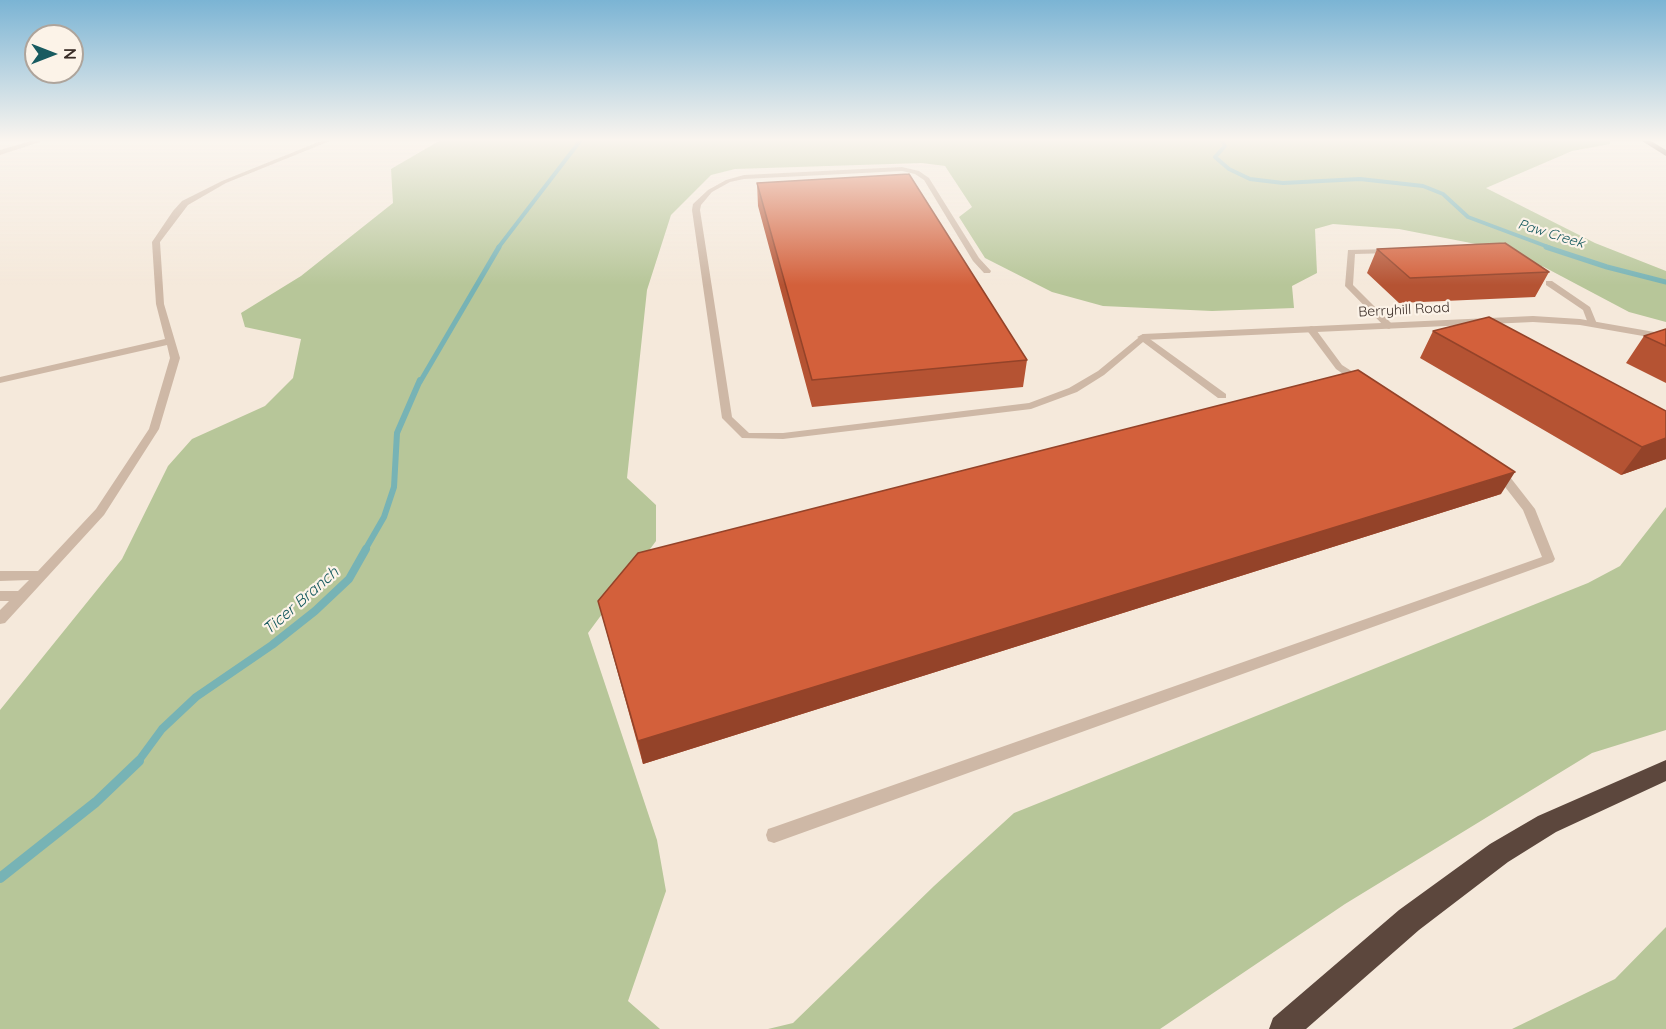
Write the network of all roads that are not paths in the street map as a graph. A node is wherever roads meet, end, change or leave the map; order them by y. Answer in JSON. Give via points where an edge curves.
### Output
{"nodes":[{"id":1,"x":211,"y":189,"type":"edge"},
{"id":2,"x":714,"y":189,"type":"edge"},
{"id":3,"x":933,"y":189,"type":"edge"},
{"id":4,"x":1397,"y":250,"type":"edge"},
{"id":5,"x":987,"y":271,"type":"dead end"},
{"id":6,"x":1549,"y":283,"type":"edge"},
{"id":7,"x":1592,"y":324,"type":"junction"},
{"id":8,"x":1389,"y":326,"type":"junction"},
{"id":9,"x":1311,"y":329,"type":"junction"},
{"id":10,"x":1143,"y":337,"type":"junction"},
{"id":11,"x":1666,"y":337,"type":"edge"},
{"id":12,"x":170,"y":341,"type":"junction"},
{"id":13,"x":0,"y":380,"type":"edge"},
{"id":14,"x":1369,"y":387,"type":"edge"},
{"id":15,"x":1222,"y":396,"type":"dead end"},
{"id":16,"x":1487,"y":467,"type":"edge"},
{"id":17,"x":42,"y":575,"type":"junction"},
{"id":18,"x":0,"y":576,"type":"edge"},
{"id":19,"x":0,"y":596,"type":"edge"},
{"id":20,"x":22,"y":596,"type":"junction"},
{"id":21,"x":0,"y":619,"type":"edge"},
{"id":22,"x":1666,"y":771,"type":"edge"},
{"id":23,"x":774,"y":835,"type":"dead end"},
{"id":24,"x":1284,"y":1029,"type":"edge"}],
"edges":[{"from":1,"to":12,"type":"lane","via":[[185,203],[156,242],[160,304]]},
{"from":2,"to":10,"type":"lane","via":[[697,204],[696,210],[727,418],[746,436],[783,436],[1031,406],[1072,390],[1101,373]]},
{"from":3,"to":5,"type":"lane"},
{"from":4,"to":8,"type":"lane","via":[[1351,252],[1348,286]]},
{"from":6,"to":7,"type":"lane","via":[[1587,309]]},
{"from":7,"to":8,"type":"street","name":"Berryhill Road","via":[[1533,319]]},
{"from":7,"to":11,"type":"street","name":"Berryhill Road"},
{"from":8,"to":9,"type":"street","name":"Berryhill Road"},
{"from":9,"to":10,"type":"street","name":"Berryhill Road"},
{"from":9,"to":14,"type":"lane","via":[[1340,367]]},
{"from":10,"to":15,"type":"lane"},
{"from":12,"to":13,"type":"lane"},
{"from":12,"to":17,"type":"lane","via":[[175,358],[154,429],[100,512]]},
{"from":16,"to":23,"type":"lane","via":[[1506,480],[1529,509],[1549,559]]},
{"from":17,"to":18,"type":"lane"},
{"from":17,"to":20,"type":"lane"},
{"from":19,"to":20,"type":"lane"},
{"from":20,"to":21,"type":"lane"},
{"from":22,"to":24,"type":"highway","via":[[1618,789],[1499,852],[1409,920]]}]}
